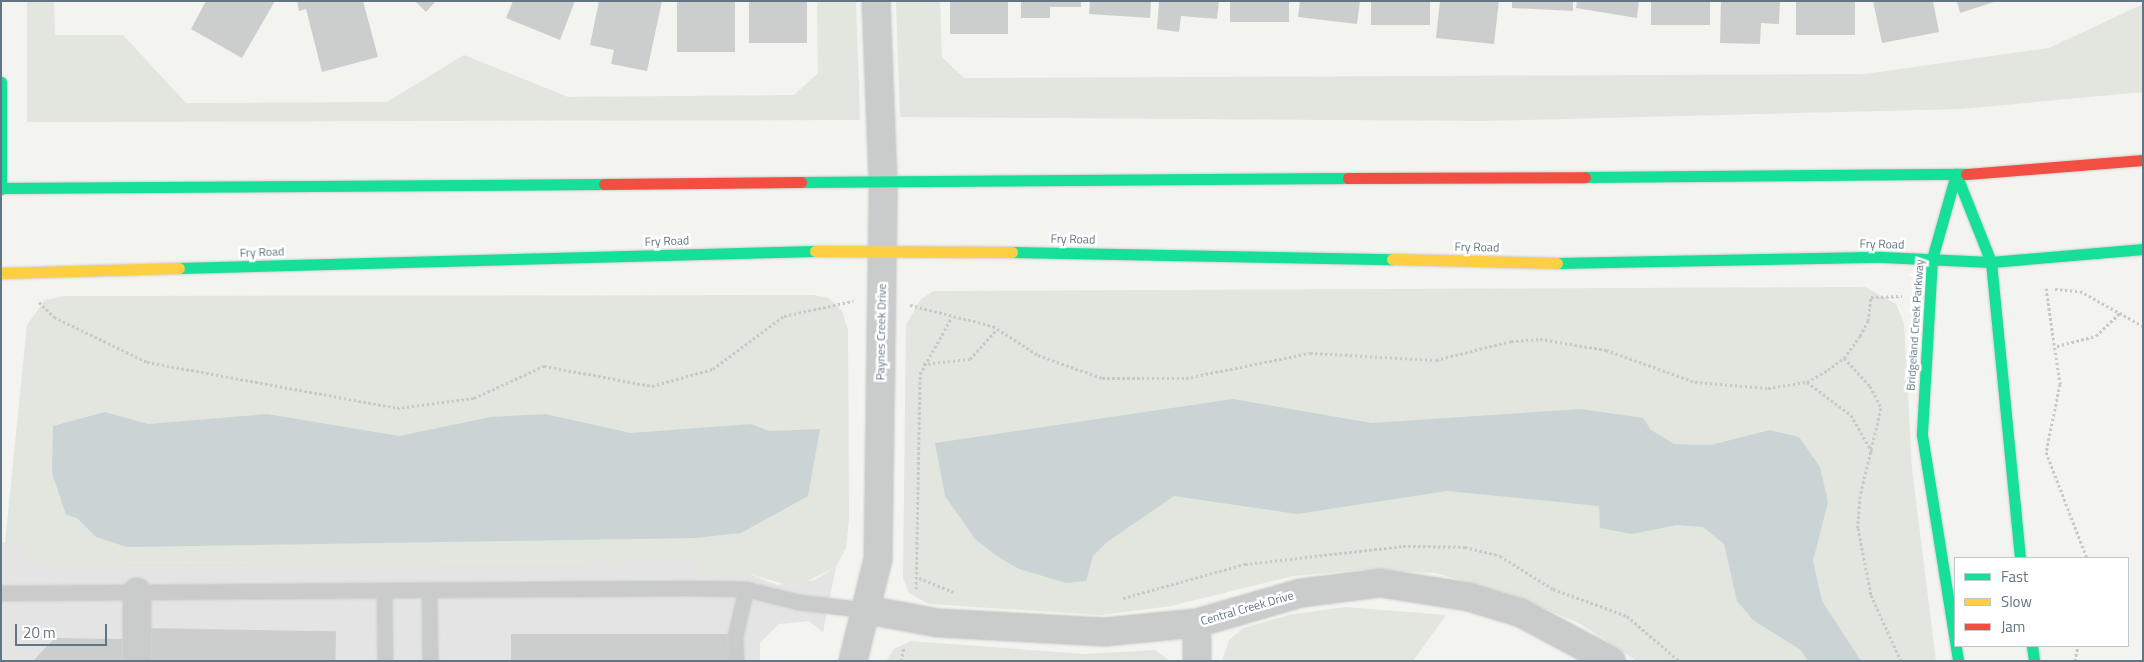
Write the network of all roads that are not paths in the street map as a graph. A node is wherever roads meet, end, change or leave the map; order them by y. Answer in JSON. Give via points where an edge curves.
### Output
{"nodes":[{"id":1,"x":876,"y":1,"type":"edge"},
{"id":2,"x":1,"y":82,"type":"edge"},
{"id":3,"x":2143,"y":160,"type":"edge"},
{"id":4,"x":1956,"y":174,"type":"junction"},
{"id":5,"x":883,"y":181,"type":"junction"},
{"id":6,"x":1,"y":188,"type":"edge"},
{"id":7,"x":882,"y":249,"type":"junction"},
{"id":8,"x":2143,"y":249,"type":"edge"},
{"id":9,"x":1932,"y":260,"type":"junction"},
{"id":10,"x":1991,"y":262,"type":"junction"},
{"id":11,"x":1,"y":273,"type":"edge"},
{"id":12,"x":2020,"y":557,"type":"edge"},
{"id":13,"x":746,"y":589,"type":"junction"},
{"id":14,"x":384,"y":590,"type":"junction"},
{"id":15,"x":429,"y":590,"type":"junction"},
{"id":16,"x":137,"y":592,"type":"junction"},
{"id":17,"x":1,"y":593,"type":"edge"},
{"id":18,"x":868,"y":610,"type":"junction"},
{"id":19,"x":1197,"y":622,"type":"junction"},
{"id":20,"x":1954,"y":636,"type":"edge"},
{"id":21,"x":1956,"y":647,"type":"edge"},
{"id":22,"x":2032,"y":647,"type":"edge"},
{"id":23,"x":137,"y":661,"type":"edge"},
{"id":24,"x":385,"y":661,"type":"edge"},
{"id":25,"x":430,"y":661,"type":"edge"},
{"id":26,"x":736,"y":661,"type":"edge"},
{"id":27,"x":854,"y":661,"type":"edge"},
{"id":28,"x":1197,"y":661,"type":"edge"},
{"id":29,"x":1611,"y":661,"type":"edge"},
{"id":30,"x":1958,"y":661,"type":"edge"},
{"id":31,"x":2034,"y":661,"type":"edge"}],
"edges":[{"from":1,"to":5,"type":"street","name":"Paynes Creek Drive"},
{"from":2,"to":6,"type":"main road"},
{"from":3,"to":4,"type":"main road"},
{"from":4,"to":5,"type":"main road"},
{"from":4,"to":9,"type":"main road","name":"Bridgeland Creek Parkway"},
{"from":4,"to":10,"type":"main road"},
{"from":5,"to":6,"type":"main road"},
{"from":5,"to":7,"type":"street","name":"Paynes Creek Drive"},
{"from":7,"to":9,"type":"main road","name":"Fry Road","via":[[1579,263]]},
{"from":7,"to":11,"type":"main road","name":"Fry Road"},
{"from":7,"to":18,"type":"street","name":"Paynes Creek Drive","via":[[878,558]]},
{"from":8,"to":10,"type":"main road","name":"Fry Road"},
{"from":9,"to":10,"type":"main road","name":"Fry Road"},
{"from":9,"to":20,"type":"main road","name":"Bridgeland Creek Parkway","via":[[1922,435]]},
{"from":10,"to":12,"type":"main road"},
{"from":13,"to":15,"type":"lane"},
{"from":13,"to":18,"type":"lane","via":[[798,602]]},
{"from":13,"to":26,"type":"lane","via":[[735,636]]},
{"from":14,"to":15,"type":"lane"},
{"from":14,"to":16,"type":"lane"},
{"from":14,"to":24,"type":"lane"},
{"from":15,"to":25,"type":"lane"},
{"from":16,"to":17,"type":"lane"},
{"from":16,"to":23,"type":"street"},
{"from":18,"to":19,"type":"street","name":"Central Creek Drive","via":[[908,618],[1007,629],[1105,632]]},
{"from":18,"to":27,"type":"street","name":"Paynes Creek Drive"},
{"from":19,"to":28,"type":"street"},
{"from":19,"to":29,"type":"street","name":"Central Creek Drive","via":[[1301,593],[1380,583],[1469,597],[1521,614]]},
{"from":21,"to":30,"type":"main road","name":"Bridgeland Creek Parkway"},
{"from":22,"to":31,"type":"main road"}]}
